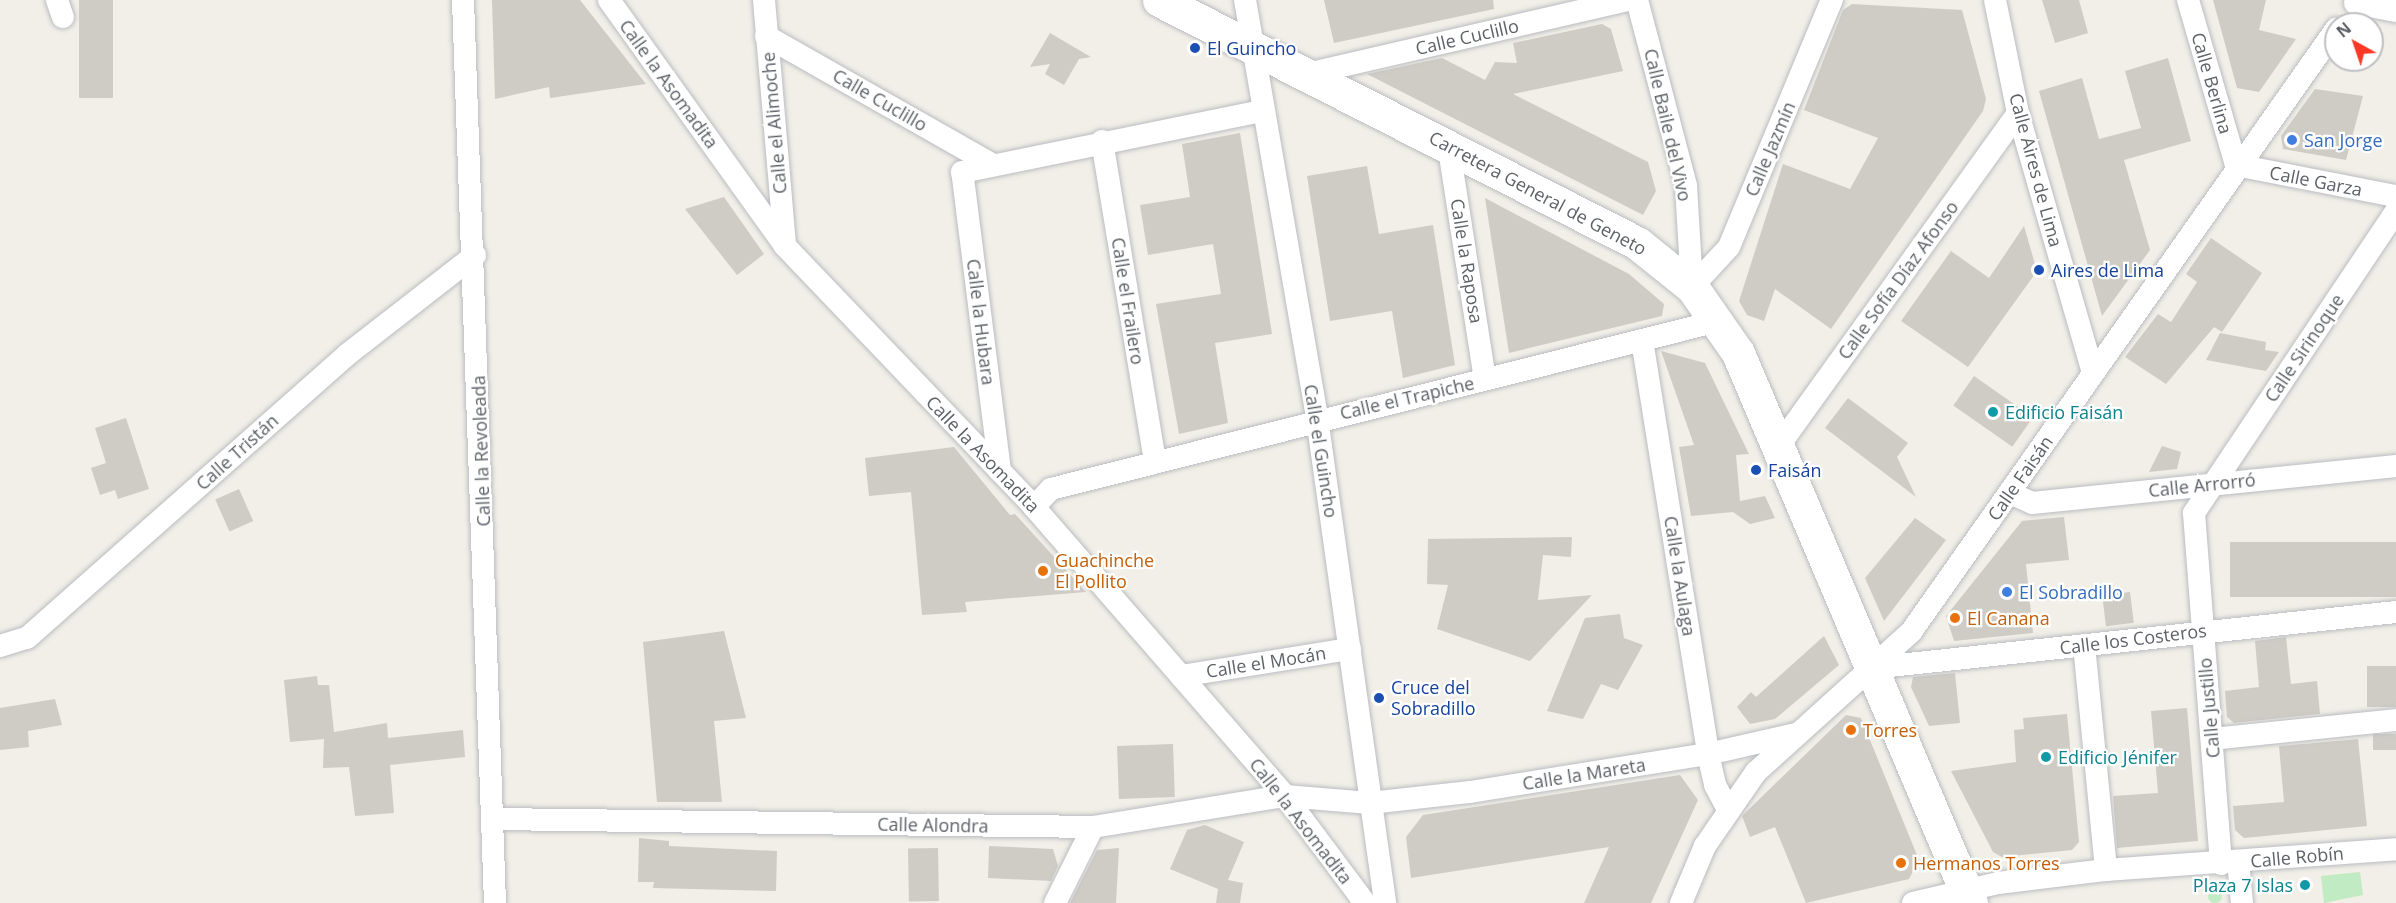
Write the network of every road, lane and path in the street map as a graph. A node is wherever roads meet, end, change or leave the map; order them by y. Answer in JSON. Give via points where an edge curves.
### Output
{"nodes":[{"id":1,"x":463,"y":0,"type":"edge"},
{"id":2,"x":609,"y":0,"type":"edge"},
{"id":3,"x":764,"y":0,"type":"edge"},
{"id":4,"x":1159,"y":0,"type":"edge"},
{"id":5,"x":1245,"y":0,"type":"edge"},
{"id":6,"x":1627,"y":0,"type":"edge"},
{"id":7,"x":1637,"y":0,"type":"edge"},
{"id":8,"x":1832,"y":0,"type":"edge"},
{"id":9,"x":1995,"y":0,"type":"edge"},
{"id":10,"x":2188,"y":0,"type":"edge"},
{"id":11,"x":2356,"y":1,"type":"edge"},
{"id":12,"x":2396,"y":11,"type":"edge"},
{"id":13,"x":766,"y":36,"type":"junction"},
{"id":14,"x":2324,"y":45,"type":"edge"},
{"id":15,"x":1253,"y":49,"type":"junction"},
{"id":16,"x":1307,"y":74,"type":"junction"},
{"id":17,"x":1262,"y":111,"type":"junction"},
{"id":18,"x":2018,"y":114,"type":"junction"},
{"id":19,"x":1102,"y":141,"type":"junction"},
{"id":20,"x":1448,"y":143,"type":"junction"},
{"id":21,"x":993,"y":165,"type":"junction"},
{"id":22,"x":2236,"y":165,"type":"junction"},
{"id":23,"x":2396,"y":196,"type":"edge"},
{"id":24,"x":2396,"y":211,"type":"edge"},
{"id":25,"x":785,"y":246,"type":"junction"},
{"id":26,"x":475,"y":255,"type":"junction"},
{"id":27,"x":1692,"y":287,"type":"junction"},
{"id":28,"x":1718,"y":321,"type":"junction"},
{"id":29,"x":1642,"y":340,"type":"junction"},
{"id":30,"x":2093,"y":372,"type":"junction"},
{"id":31,"x":1485,"y":380,"type":"junction"},
{"id":32,"x":1317,"y":418,"type":"junction"},
{"id":33,"x":1778,"y":447,"type":"junction"},
{"id":34,"x":1155,"y":462,"type":"junction"},
{"id":35,"x":2396,"y":466,"type":"edge"},
{"id":36,"x":1000,"y":471,"type":"junction"},
{"id":37,"x":2211,"y":485,"type":"junction"},
{"id":38,"x":2010,"y":493,"type":"junction"},
{"id":39,"x":1034,"y":507,"type":"junction"},
{"id":40,"x":2396,"y":612,"type":"edge"},
{"id":41,"x":2202,"y":631,"type":"junction"},
{"id":42,"x":2084,"y":645,"type":"junction"},
{"id":43,"x":0,"y":646,"type":"edge"},
{"id":44,"x":1350,"y":649,"type":"junction"},
{"id":45,"x":1871,"y":668,"type":"junction"},
{"id":46,"x":1181,"y":676,"type":"junction"},
{"id":47,"x":2396,"y":720,"type":"edge"},
{"id":48,"x":1796,"y":734,"type":"junction"},
{"id":49,"x":2212,"y":739,"type":"junction"},
{"id":50,"x":1708,"y":754,"type":"junction"},
{"id":51,"x":1286,"y":796,"type":"junction"},
{"id":52,"x":1370,"y":803,"type":"junction"},
{"id":53,"x":1728,"y":809,"type":"junction"},
{"id":54,"x":493,"y":819,"type":"junction"},
{"id":55,"x":1093,"y":827,"type":"junction"},
{"id":56,"x":2396,"y":849,"type":"edge"},
{"id":57,"x":2230,"y":863,"type":"junction"},
{"id":58,"x":2106,"y":870,"type":"junction"},
{"id":59,"x":1968,"y":897,"type":"edge"},
{"id":60,"x":495,"y":903,"type":"edge"},
{"id":61,"x":1055,"y":903,"type":"edge"},
{"id":62,"x":1365,"y":903,"type":"edge"},
{"id":63,"x":1385,"y":903,"type":"edge"},
{"id":64,"x":1681,"y":903,"type":"edge"},
{"id":65,"x":1913,"y":903,"type":"edge"},
{"id":66,"x":2242,"y":903,"type":"edge"}],
"edges":[{"from":1,"to":26,"type":"street","name":"Calle la Revoleada"},
{"from":2,"to":25,"type":"street","name":"Calle la Asomadita"},
{"from":3,"to":13,"type":"street","name":"Calle el Alimoche"},
{"from":4,"to":15,"type":"main road","name":"Carretera General de Geneto"},
{"from":5,"to":15,"type":"street","name":"Calle el Guincho"},
{"from":6,"to":16,"type":"street","name":"Calle Cuclillo"},
{"from":7,"to":27,"type":"street","name":"Calle Baile del Vivo","via":[[1686,186]]},
{"from":8,"to":27,"type":"street","name":"Calle Jazmín","via":[[1729,247]]},
{"from":9,"to":18,"type":"street","name":"Calle Aires de Lima"},
{"from":10,"to":22,"type":"street","name":"Calle Berlina"},
{"from":11,"to":12,"type":"street"},
{"from":13,"to":21,"type":"street","name":"Calle Cuclillo"},
{"from":13,"to":25,"type":"street","name":"Calle el Alimoche"},
{"from":14,"to":22,"type":"street","name":"Calle Faisán"},
{"from":15,"to":16,"type":"main road","name":"Carretera General de Geneto"},
{"from":15,"to":17,"type":"street","name":"Calle el Guincho"},
{"from":16,"to":20,"type":"main road","name":"Carretera General de Geneto"},
{"from":17,"to":19,"type":"street"},
{"from":17,"to":32,"type":"street","name":"Calle el Guincho"},
{"from":18,"to":30,"type":"street","name":"Calle Aires de Lima"},
{"from":18,"to":33,"type":"street","name":"Calle Sofía Díaz Afonso"},
{"from":19,"to":21,"type":"street"},
{"from":19,"to":34,"type":"street","name":"Calle el Frailero"},
{"from":20,"to":27,"type":"main road","name":"Carretera General de Geneto","via":[[1637,243]]},
{"from":20,"to":31,"type":"street","name":"Calle la Raposa"},
{"from":21,"to":36,"type":"street","name":"Calle la Hubara","via":[[962,172]]},
{"from":22,"to":23,"type":"street","name":"Calle Garza"},
{"from":22,"to":30,"type":"street","name":"Calle Faisán"},
{"from":24,"to":37,"type":"street","name":"Calle Sirinoque"},
{"from":25,"to":36,"type":"street","name":"Calle la Asomadita"},
{"from":26,"to":43,"type":"street","name":"Calle Tristán","via":[[348,354],[27,638]]},
{"from":26,"to":54,"type":"street","name":"Calle la Revoleada"},
{"from":27,"to":28,"type":"main road","name":"Carretera General de Geneto"},
{"from":28,"to":29,"type":"street","name":"Calle el Trapiche"},
{"from":28,"to":33,"type":"main road","name":"Carretera General de Geneto"},
{"from":29,"to":31,"type":"street","name":"Calle el Trapiche"},
{"from":29,"to":50,"type":"street","name":"Calle la Aulaga"},
{"from":30,"to":38,"type":"street","name":"Calle Faisán"},
{"from":31,"to":32,"type":"street","name":"Calle el Trapiche"},
{"from":32,"to":34,"type":"street","name":"Calle el Trapiche"},
{"from":32,"to":44,"type":"street","name":"Calle el Guincho"},
{"from":33,"to":45,"type":"main road","name":"Carretera General de Geneto"},
{"from":34,"to":39,"type":"street","name":"Calle el Trapiche","via":[[1051,489]]},
{"from":35,"to":37,"type":"street","name":"Calle Arrorró"},
{"from":36,"to":39,"type":"street","name":"Calle la Asomadita"},
{"from":37,"to":38,"type":"street","name":"Calle Arrorró","via":[[2032,503]]},
{"from":37,"to":41,"type":"street","name":"Calle Justillo","via":[[2194,513]]},
{"from":38,"to":45,"type":"street","name":"Calle Faisán","via":[[1911,632]]},
{"from":39,"to":46,"type":"street","name":"Calle la Asomadita"},
{"from":40,"to":41,"type":"street","name":"Calle los Costeros"},
{"from":41,"to":42,"type":"street","name":"Calle los Costeros"},
{"from":41,"to":49,"type":"street","name":"Calle Justillo"},
{"from":42,"to":45,"type":"street","name":"Calle los Costeros"},
{"from":42,"to":58,"type":"street"},
{"from":44,"to":46,"type":"street","name":"Calle el Mocán"},
{"from":44,"to":52,"type":"street","name":"Calle el Guincho"},
{"from":45,"to":48,"type":"street","name":"Calle Faisán"},
{"from":45,"to":59,"type":"main road","name":"Carretera General de Geneto"},
{"from":46,"to":51,"type":"street","name":"Calle la Asomadita"},
{"from":47,"to":49,"type":"street"},
{"from":48,"to":50,"type":"street","name":"Calle la Mareta"},
{"from":48,"to":53,"type":"street","name":"Calle Faisán"},
{"from":49,"to":57,"type":"street","name":"Calle Justillo"},
{"from":50,"to":52,"type":"street","name":"Calle la Mareta"},
{"from":50,"to":53,"type":"street","name":"Calle la Aulaga","via":[[1714,785]]},
{"from":51,"to":52,"type":"street","name":"Calle Alondra"},
{"from":51,"to":55,"type":"street","name":"Calle Alondra"},
{"from":51,"to":62,"type":"street","name":"Calle la Asomadita"},
{"from":52,"to":63,"type":"street","name":"Calle el Guincho"},
{"from":53,"to":64,"type":"street","name":"Calle Faisán"},
{"from":54,"to":55,"type":"street","name":"Calle Alondra"},
{"from":54,"to":60,"type":"street","name":"Calle la Revoleada"},
{"from":55,"to":61,"type":"street"},
{"from":56,"to":57,"type":"street","name":"Calle Robín"},
{"from":57,"to":58,"type":"street","name":"Calle Robín"},
{"from":57,"to":66,"type":"street","name":"Calle Justillo"},
{"from":58,"to":59,"type":"street","name":"Calle Robín"},
{"from":59,"to":65,"type":"street","name":"Calle Robín"}]}
